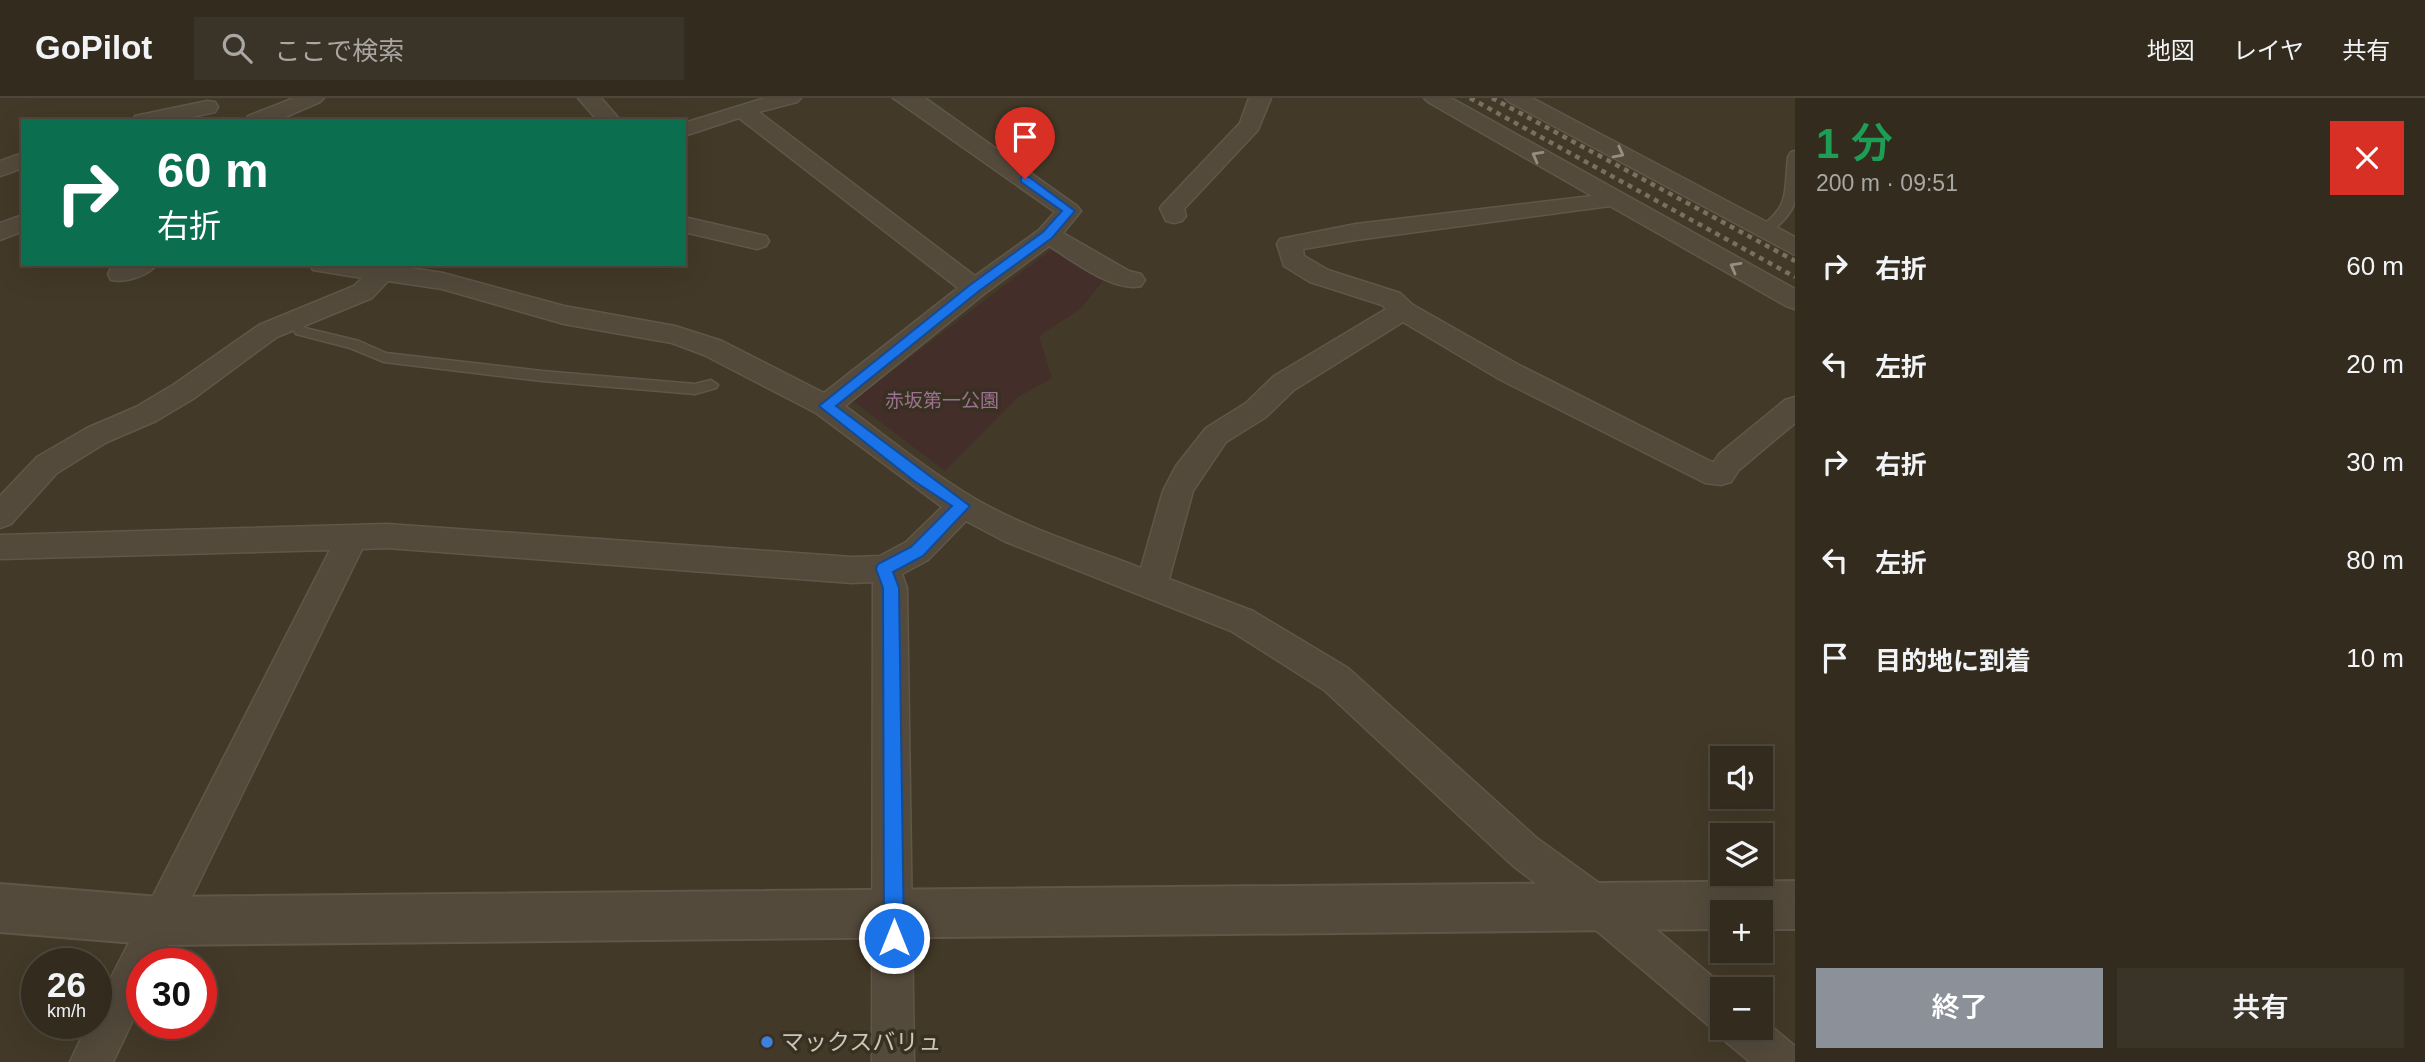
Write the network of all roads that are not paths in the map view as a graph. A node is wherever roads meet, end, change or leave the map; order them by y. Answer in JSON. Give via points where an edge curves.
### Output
{"nodes":[{"id":1,"x":313,"y":98,"type":"edge"},
{"id":2,"x":589,"y":98,"type":"edge"},
{"id":3,"x":790,"y":98,"type":"edge"},
{"id":4,"x":904,"y":98,"type":"edge"},
{"id":5,"x":1260,"y":98,"type":"edge"},
{"id":6,"x":1434,"y":98,"type":"edge"},
{"id":7,"x":1516,"y":98,"type":"edge"},
{"id":8,"x":208,"y":109,"type":"edge"},
{"id":9,"x":742,"y":110,"type":"junction"},
{"id":10,"x":154,"y":119,"type":"edge"},
{"id":11,"x":261,"y":119,"type":"edge"},
{"id":12,"x":608,"y":119,"type":"edge"},
{"id":13,"x":686,"y":129,"type":"edge"},
{"id":14,"x":1795,"y":154,"type":"edge"},
{"id":15,"x":21,"y":161,"type":"edge"},
{"id":16,"x":0,"y":169,"type":"edge"},
{"id":17,"x":1610,"y":197,"type":"junction"},
{"id":18,"x":729,"y":208,"type":"dead end"},
{"id":19,"x":1174,"y":216,"type":"dead end"},
{"id":20,"x":21,"y":223,"type":"edge"},
{"id":21,"x":689,"y":225,"type":"edge"},
{"id":22,"x":1764,"y":230,"type":"junction"},
{"id":23,"x":0,"y":232,"type":"edge"},
{"id":24,"x":1048,"y":235,"type":"junction"},
{"id":25,"x":757,"y":241,"type":"dead end"},
{"id":26,"x":1795,"y":247,"type":"edge"},
{"id":27,"x":140,"y":266,"type":"edge"},
{"id":28,"x":344,"y":266,"type":"edge"},
{"id":29,"x":400,"y":271,"type":"edge"},
{"id":30,"x":120,"y":274,"type":"dead end"},
{"id":31,"x":1132,"y":280,"type":"dead end"},
{"id":32,"x":975,"y":288,"type":"junction"},
{"id":33,"x":1795,"y":300,"type":"edge"},
{"id":34,"x":1404,"y":311,"type":"junction"},
{"id":35,"x":293,"y":320,"type":"junction"},
{"id":36,"x":711,"y":385,"type":"dead end"},
{"id":37,"x":826,"y":406,"type":"junction"},
{"id":38,"x":1791,"y":417,"type":"edge"},
{"id":39,"x":963,"y":506,"type":"junction"},
{"id":40,"x":0,"y":516,"type":"edge"},
{"id":41,"x":351,"y":536,"type":"junction"},
{"id":42,"x":0,"y":547,"type":"edge"},
{"id":43,"x":884,"y":569,"type":"junction"},
{"id":44,"x":1152,"y":584,"type":"junction"},
{"id":45,"x":1795,"y":905,"type":"edge"},
{"id":46,"x":1599,"y":907,"type":"junction"},
{"id":47,"x":0,"y":908,"type":"edge"},
{"id":48,"x":894,"y":913,"type":"junction"},
{"id":49,"x":159,"y":922,"type":"junction"},
{"id":50,"x":1710,"y":1002,"type":"edge"},
{"id":51,"x":1756,"y":1040,"type":"edge"},
{"id":52,"x":91,"y":1062,"type":"edge"},
{"id":53,"x":893,"y":1062,"type":"edge"},
{"id":54,"x":1782,"y":1062,"type":"edge"}],
"edges":[{"from":1,"to":11,"type":"street"},
{"from":2,"to":12,"type":"street"},
{"from":3,"to":9,"type":"street"},
{"from":4,"to":24,"type":"street","via":[[915,101],[1069,211]]},
{"from":5,"to":19,"type":"street","via":[[1250,125],[1172,208]]},
{"from":17,"to":6,"type":"street","one_way":true},
{"from":7,"to":22,"type":"street","one_way":true},
{"from":8,"to":10,"type":"street"},
{"from":9,"to":13,"type":"street"},
{"from":9,"to":32,"type":"street"},
{"from":14,"to":22,"type":"lane","via":[[1795,186],[1780,219]]},
{"from":15,"to":16,"type":"street"},
{"from":33,"to":17,"type":"street","one_way":true},
{"from":17,"to":34,"type":"street","via":[[1289,244],[1293,260],[1319,276],[1391,299]]},
{"from":18,"to":21,"type":"street"},
{"from":20,"to":23,"type":"street"},
{"from":21,"to":25,"type":"street"},
{"from":22,"to":26,"type":"street"},
{"from":24,"to":31,"type":"street"},
{"from":24,"to":32,"type":"street"},
{"from":27,"to":30,"type":"street"},
{"from":28,"to":29,"type":"street"},
{"from":29,"to":35,"type":"street","via":[[363,292]]},
{"from":29,"to":37,"type":"street","via":[[564,315],[675,335],[713,348]]},
{"from":32,"to":37,"type":"street"},
{"from":34,"to":38,"type":"street","via":[[1509,372],[1705,472],[1721,474],[1729,462]]},
{"from":34,"to":44,"type":"street","via":[[1284,383],[1256,410],[1216,435],[1185,474]]},
{"from":35,"to":36,"type":"lane","via":[[301,331],[354,344],[384,358],[542,376],[695,388]]},
{"from":35,"to":40,"type":"street","via":[[268,331],[174,398],[47,465]]},
{"from":37,"to":39,"type":"street"},
{"from":39,"to":43,"type":"street","via":[[917,551]]},
{"from":39,"to":44,"type":"street","via":[[1017,533]]},
{"from":41,"to":42,"type":"street"},
{"from":41,"to":43,"type":"street"},
{"from":41,"to":49,"type":"street"},
{"from":43,"to":48,"type":"street","via":[[891,588]]},
{"from":44,"to":46,"type":"street","via":[[1242,621],[1336,679],[1525,852]]},
{"from":45,"to":46,"type":"street"},
{"from":46,"to":48,"type":"street"},
{"from":46,"to":50,"type":"street"},
{"from":47,"to":49,"type":"street"},
{"from":48,"to":49,"type":"street"},
{"from":48,"to":53,"type":"street"},
{"from":49,"to":52,"type":"street"},
{"from":51,"to":54,"type":"street"}]}
